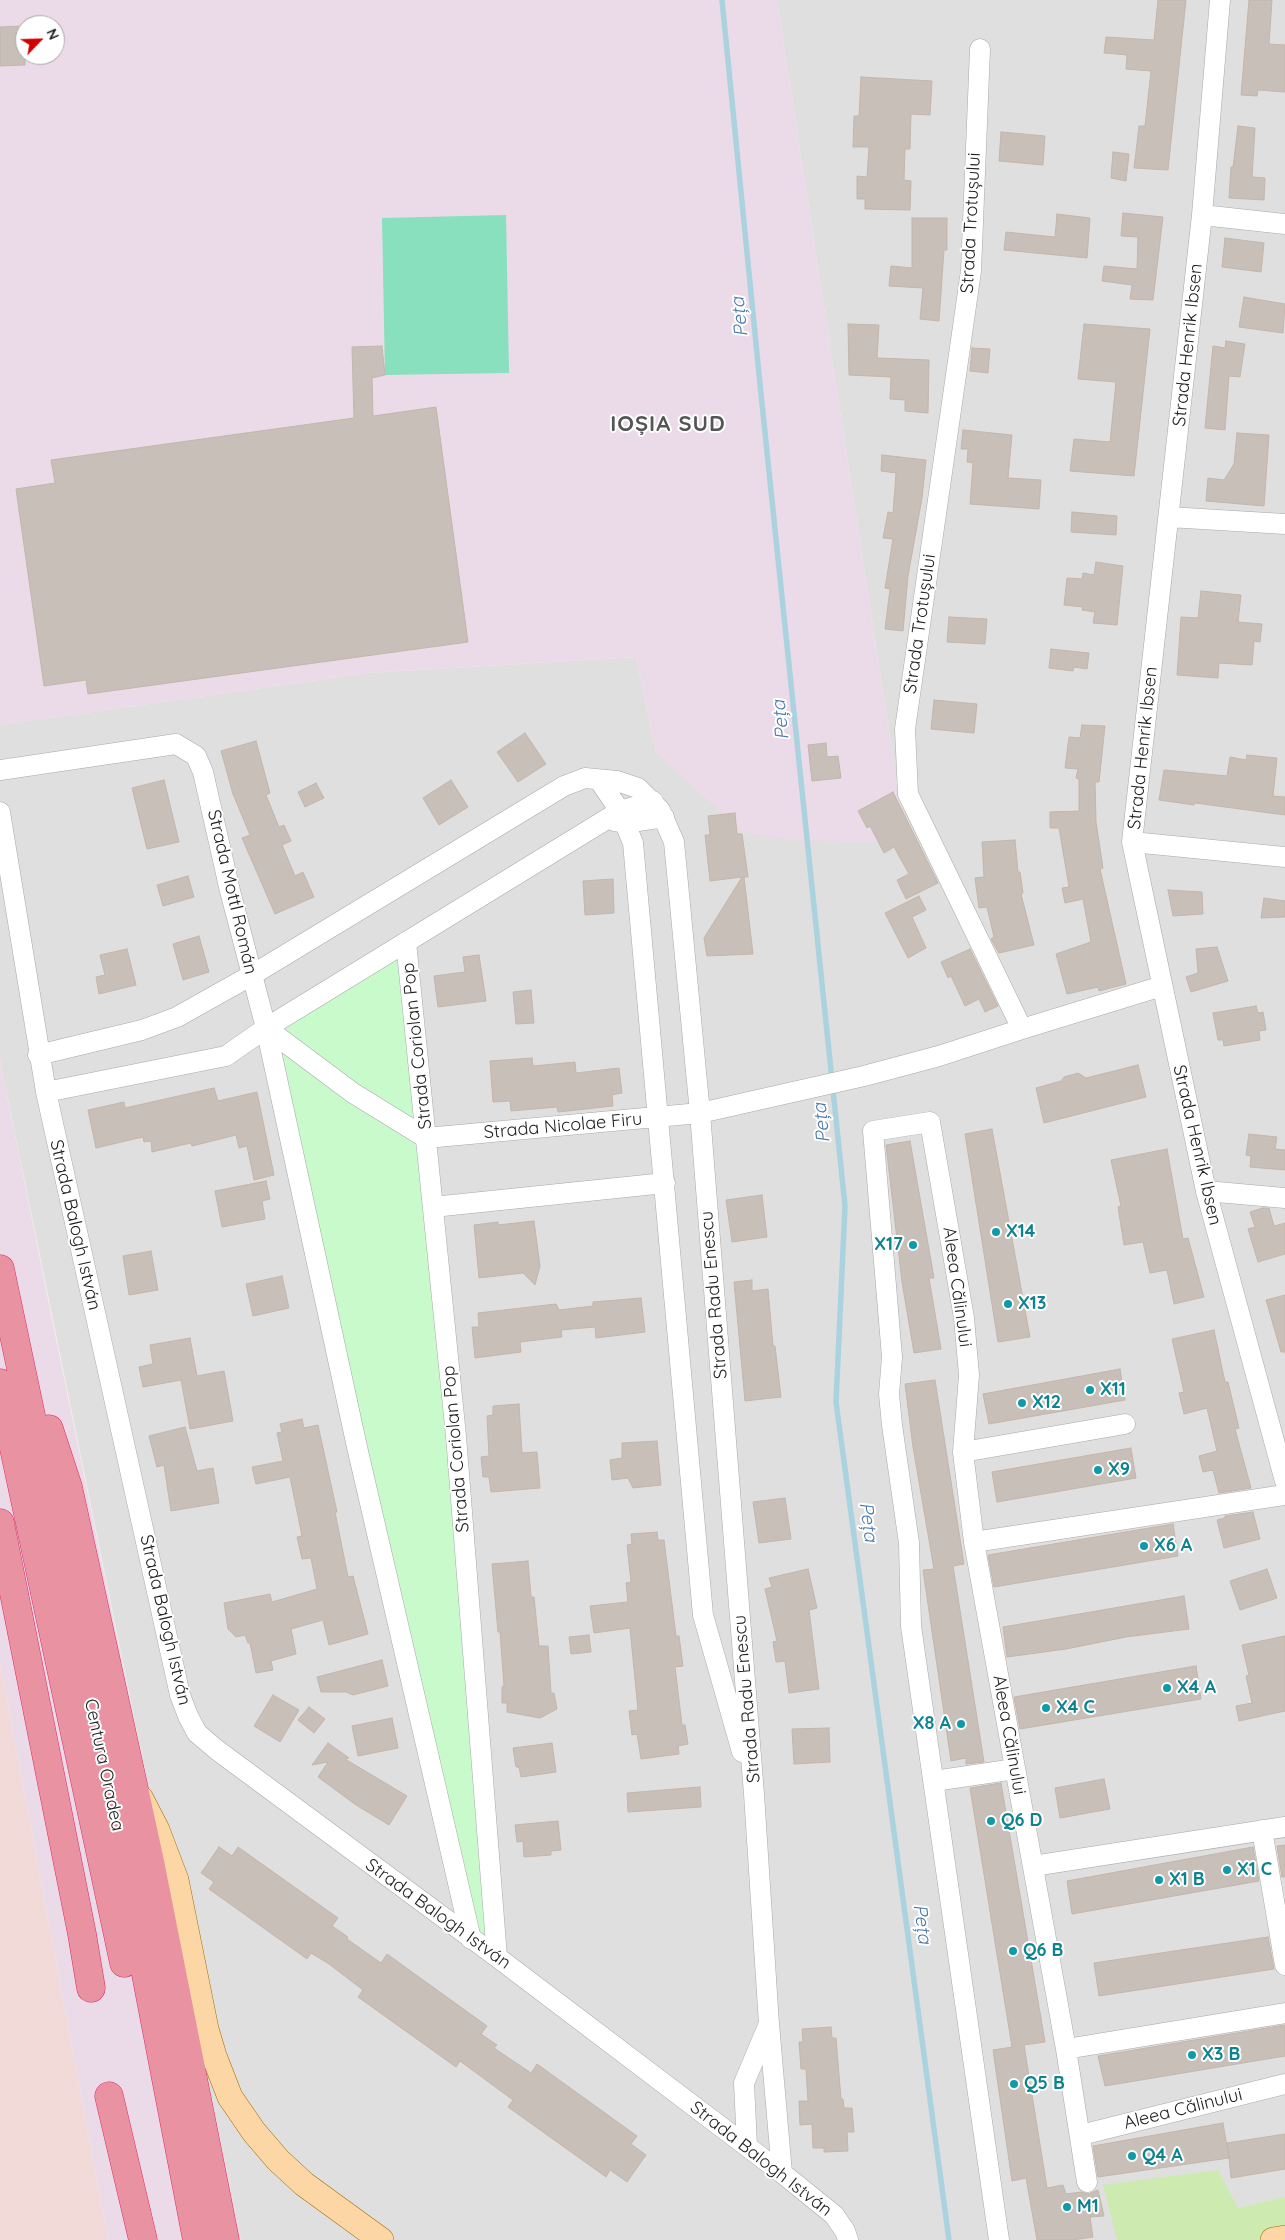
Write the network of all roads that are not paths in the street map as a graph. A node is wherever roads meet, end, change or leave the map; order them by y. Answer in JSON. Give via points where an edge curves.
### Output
{"nodes":[{"id":1,"x":1220,"y":0,"type":"edge"},
{"id":2,"x":980,"y":49,"type":"dead end"},
{"id":3,"x":1202,"y":216,"type":"junction"},
{"id":4,"x":1285,"y":224,"type":"edge"},
{"id":5,"x":1169,"y":517,"type":"junction"},
{"id":6,"x":1285,"y":524,"type":"edge"},
{"id":7,"x":0,"y":770,"type":"edge"},
{"id":8,"x":599,"y":780,"type":"junction"},
{"id":9,"x":658,"y":809,"type":"junction"},
{"id":10,"x":0,"y":812,"type":"edge"},
{"id":11,"x":617,"y":818,"type":"junction"},
{"id":12,"x":1132,"y":842,"type":"junction"},
{"id":13,"x":1285,"y":857,"type":"edge"},
{"id":14,"x":406,"y":942,"type":"junction"},
{"id":15,"x":252,"y":975,"type":"junction"},
{"id":16,"x":1162,"y":986,"type":"junction"},
{"id":17,"x":266,"y":1028,"type":"junction"},
{"id":18,"x":1022,"y":1029,"type":"junction"},
{"id":19,"x":38,"y":1055,"type":"junction"},
{"id":20,"x":46,"y":1092,"type":"junction"},
{"id":21,"x":700,"y":1113,"type":"junction"},
{"id":22,"x":658,"y":1118,"type":"junction"},
{"id":23,"x":426,"y":1138,"type":"junction"},
{"id":24,"x":665,"y":1183,"type":"junction"},
{"id":25,"x":1206,"y":1191,"type":"junction"},
{"id":26,"x":1285,"y":1198,"type":"edge"},
{"id":27,"x":433,"y":1207,"type":"junction"},
{"id":28,"x":2,"y":1281,"type":"edge"},
{"id":29,"x":0,"y":1383,"type":"edge"},
{"id":30,"x":1124,"y":1424,"type":"dead end"},
{"id":31,"x":962,"y":1452,"type":"junction"},
{"id":32,"x":1285,"y":1481,"type":"edge"},
{"id":33,"x":1285,"y":1495,"type":"edge"},
{"id":34,"x":0,"y":1523,"type":"edge"},
{"id":35,"x":974,"y":1542,"type":"junction"},
{"id":36,"x":1015,"y":1769,"type":"junction"},
{"id":37,"x":934,"y":1781,"type":"junction"},
{"id":38,"x":134,"y":1784,"type":"junction"},
{"id":39,"x":754,"y":1794,"type":"junction"},
{"id":40,"x":1285,"y":1827,"type":"edge"},
{"id":41,"x":1262,"y":1830,"type":"junction"},
{"id":42,"x":1033,"y":1866,"type":"junction"},
{"id":43,"x":471,"y":1939,"type":"junction"},
{"id":44,"x":497,"y":1957,"type":"junction"},
{"id":45,"x":1285,"y":1966,"type":"edge"},
{"id":46,"x":91,"y":1988,"type":"dead end"},
{"id":47,"x":1285,"y":2013,"type":"edge"},
{"id":48,"x":769,"y":2024,"type":"junction"},
{"id":49,"x":1066,"y":2049,"type":"junction"},
{"id":50,"x":1285,"y":2084,"type":"edge"},
{"id":51,"x":109,"y":2096,"type":"dead end"},
{"id":52,"x":1081,"y":2135,"type":"junction"},
{"id":53,"x":747,"y":2146,"type":"junction"},
{"id":54,"x":174,"y":2163,"type":"junction"},
{"id":55,"x":782,"y":2173,"type":"junction"},
{"id":56,"x":1087,"y":2182,"type":"dead end"},
{"id":57,"x":1285,"y":2238,"type":"edge"},
{"id":58,"x":143,"y":2240,"type":"edge"},
{"id":59,"x":184,"y":2240,"type":"edge"},
{"id":60,"x":197,"y":2240,"type":"edge"},
{"id":61,"x":225,"y":2240,"type":"edge"},
{"id":62,"x":381,"y":2240,"type":"edge"},
{"id":63,"x":848,"y":2240,"type":"edge"},
{"id":64,"x":999,"y":2240,"type":"edge"},
{"id":65,"x":1273,"y":2240,"type":"edge"}],
"edges":[{"from":1,"to":3,"type":"street","name":"Strada Henrik Ibsen"},
{"from":2,"to":18,"type":"street","name":"Strada Trotușului","via":[[971,271],[905,729],[908,794]]},
{"from":3,"to":4,"type":"street"},
{"from":3,"to":5,"type":"street","name":"Strada Henrik Ibsen"},
{"from":5,"to":6,"type":"street"},
{"from":5,"to":12,"type":"street","name":"Strada Henrik Ibsen"},
{"from":7,"to":15,"type":"street","name":"Strada Mottl Román","via":[[176,744],[196,756],[203,772]]},
{"from":8,"to":9,"type":"street","via":[[617,781],[638,788]]},
{"from":8,"to":11,"type":"street","name":"Strada Radu Enescu"},
{"from":8,"to":15,"type":"street","via":[[585,778],[564,786]]},
{"from":9,"to":11,"type":"street"},
{"from":9,"to":21,"type":"street","name":"Strada Radu Enescu","via":[[674,842]]},
{"from":10,"to":19,"type":"street","name":"Strada Balogh István"},
{"from":11,"to":14,"type":"street"},
{"from":11,"to":22,"type":"street","name":"Strada Radu Enescu","via":[[633,843]]},
{"from":12,"to":13,"type":"street"},
{"from":12,"to":16,"type":"street","name":"Strada Henrik Ibsen"},
{"from":14,"to":17,"type":"street"},
{"from":14,"to":23,"type":"street","name":"Strada Coriolan Pop"},
{"from":15,"to":17,"type":"street","name":"Strada Mottl Román"},
{"from":15,"to":19,"type":"street","via":[[168,1020],[142,1030]]},
{"from":16,"to":18,"type":"street"},
{"from":16,"to":25,"type":"street","name":"Strada Henrik Ibsen"},
{"from":17,"to":20,"type":"street","via":[[226,1056]]},
{"from":17,"to":23,"type":"street","via":[[353,1093]]},
{"from":17,"to":43,"type":"street","via":[[357,1447]]},
{"from":18,"to":21,"type":"street","name":"Strada Nicolae Firu","via":[[864,1076]]},
{"from":19,"to":20,"type":"street","name":"Strada Balogh István"},
{"from":20,"to":43,"type":"street","name":"Strada Balogh István","via":[[180,1695],[188,1716],[197,1733],[217,1750]]},
{"from":21,"to":22,"type":"street","name":"Strada Nicolae Firu"},
{"from":21,"to":39,"type":"street","name":"Strada Radu Enescu"},
{"from":22,"to":23,"type":"street","name":"Strada Nicolae Firu"},
{"from":22,"to":24,"type":"street","name":"Strada Radu Enescu"},
{"from":23,"to":27,"type":"street","name":"Strada Coriolan Pop"},
{"from":24,"to":27,"type":"street"},
{"from":24,"to":39,"type":"street","name":"Strada Radu Enescu","via":[[703,1615]]},
{"from":25,"to":26,"type":"street"},
{"from":25,"to":32,"type":"street","name":"Strada Henrik Ibsen"},
{"from":27,"to":44,"type":"street","name":"Strada Coriolan Pop","via":[[456,1436]]},
{"from":28,"to":38,"type":"highway","via":[[68,1487]]},
{"from":28,"to":54,"type":"highway","name":"Centura Oradea","via":[[115,1813]]},
{"from":29,"to":54,"type":"highway","name":"Centura Oradea"},
{"from":30,"to":31,"type":"street"},
{"from":31,"to":35,"type":"street","name":"Aleea Călinului"},
{"from":31,"to":37,"type":"street","name":"Aleea Călinului","via":[[969,1375],[964,1318],[930,1122],[873,1131],[892,1357],[892,1425],[909,1543],[911,1626]]},
{"from":33,"to":35,"type":"street"},
{"from":34,"to":46,"type":"highway"},
{"from":35,"to":36,"type":"street","name":"Aleea Călinului"},
{"from":36,"to":37,"type":"street"},
{"from":36,"to":42,"type":"street","name":"Aleea Călinului"},
{"from":37,"to":64,"type":"street"},
{"from":38,"to":61,"type":"highway"},
{"from":38,"to":62,"type":"main road","via":[[157,1830],[176,1880],[206,2028],[230,2097],[278,2160],[304,2184]]},
{"from":39,"to":48,"type":"street","name":"Strada Radu Enescu"},
{"from":40,"to":41,"type":"street"},
{"from":41,"to":42,"type":"street"},
{"from":41,"to":45,"type":"street"},
{"from":42,"to":49,"type":"street","name":"Aleea Călinului"},
{"from":43,"to":44,"type":"street","name":"Strada Balogh István"},
{"from":44,"to":53,"type":"street","name":"Strada Balogh István"},
{"from":47,"to":49,"type":"street"},
{"from":48,"to":53,"type":"street","via":[[744,2083]]},
{"from":48,"to":55,"type":"street","name":"Strada Radu Enescu"},
{"from":49,"to":52,"type":"street","name":"Aleea Călinului"},
{"from":50,"to":52,"type":"street","name":"Aleea Călinului"},
{"from":51,"to":58,"type":"highway"},
{"from":52,"to":56,"type":"street","name":"Aleea Călinului"},
{"from":53,"to":55,"type":"street","name":"Strada Balogh István"},
{"from":54,"to":59,"type":"highway","name":"Centura Oradea"},
{"from":54,"to":60,"type":"highway","name":"Centura Oradea"},
{"from":55,"to":63,"type":"street","name":"Strada Balogh István","via":[[834,2216]]},
{"from":57,"to":65,"type":"main road"}]}
